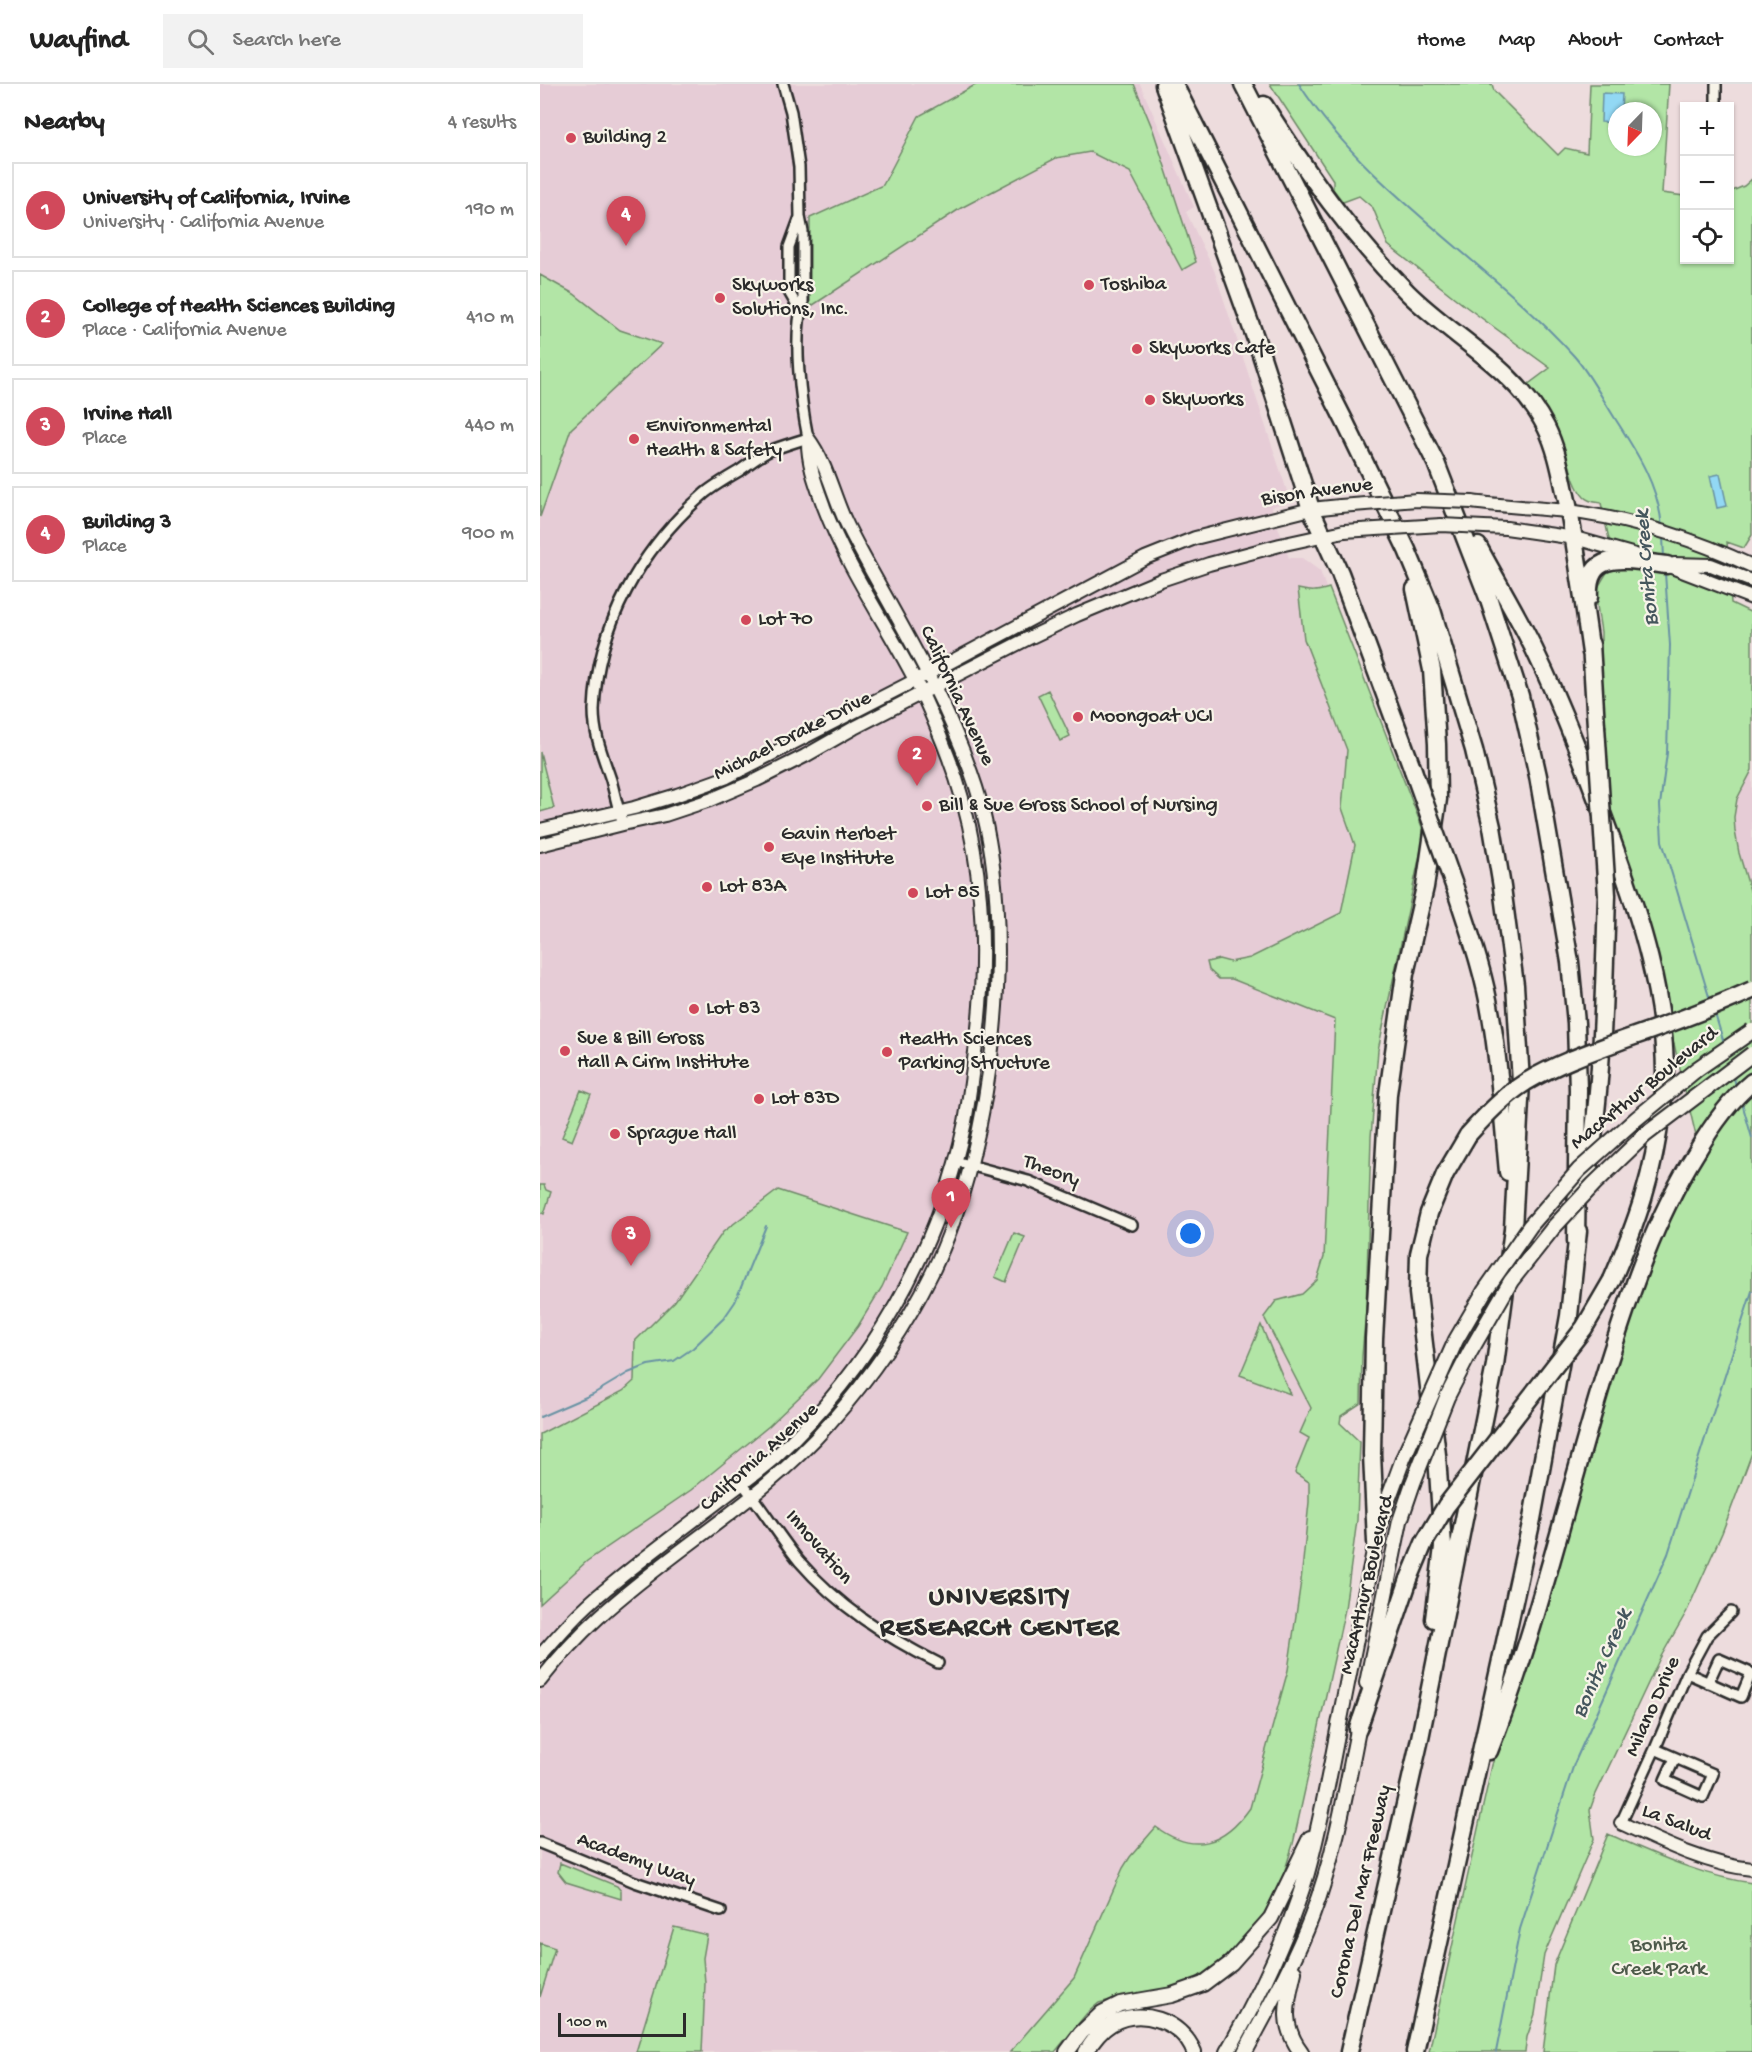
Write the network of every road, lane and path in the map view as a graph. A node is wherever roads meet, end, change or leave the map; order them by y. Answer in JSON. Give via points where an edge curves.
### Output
{"nodes":[{"id":1,"x":783,"y":84,"type":"edge"},
{"id":2,"x":1164,"y":84,"type":"edge"},
{"id":3,"x":1174,"y":84,"type":"edge"},
{"id":4,"x":1243,"y":84,"type":"edge"},
{"id":5,"x":1251,"y":84,"type":"edge"},
{"id":6,"x":1716,"y":84,"type":"edge"},
{"id":7,"x":1716,"y":102,"type":"edge"},
{"id":8,"x":800,"y":217,"type":"junction"},
{"id":9,"x":800,"y":311,"type":"junction"},
{"id":10,"x":808,"y":438,"type":"junction"},
{"id":11,"x":1443,"y":483,"type":"junction"},
{"id":12,"x":1311,"y":509,"type":"junction"},
{"id":13,"x":1569,"y":511,"type":"junction"},
{"id":14,"x":1323,"y":536,"type":"junction"},
{"id":15,"x":1575,"y":538,"type":"junction"},
{"id":16,"x":1407,"y":550,"type":"junction"},
{"id":17,"x":1667,"y":565,"type":"junction"},
{"id":18,"x":1752,"y":566,"type":"edge"},
{"id":19,"x":1752,"y":581,"type":"edge"},
{"id":20,"x":1749,"y":597,"type":"edge"},
{"id":21,"x":1591,"y":653,"type":"junction"},
{"id":22,"x":927,"y":673,"type":"junction"},
{"id":23,"x":915,"y":679,"type":"junction"},
{"id":24,"x":934,"y":687,"type":"junction"},
{"id":25,"x":921,"y":693,"type":"junction"},
{"id":26,"x":619,"y":811,"type":"junction"},
{"id":27,"x":622,"y":824,"type":"junction"},
{"id":28,"x":540,"y":830,"type":"edge"},
{"id":29,"x":540,"y":845,"type":"edge"},
{"id":30,"x":1752,"y":990,"type":"edge"},
{"id":31,"x":1752,"y":1031,"type":"edge"},
{"id":32,"x":1752,"y":1054,"type":"edge"},
{"id":33,"x":1752,"y":1082,"type":"edge"},
{"id":34,"x":955,"y":1161,"type":"junction"},
{"id":35,"x":971,"y":1165,"type":"junction"},
{"id":36,"x":1132,"y":1225,"type":"dead end"},
{"id":37,"x":1514,"y":1229,"type":"junction"},
{"id":38,"x":1576,"y":1241,"type":"junction"},
{"id":39,"x":742,"y":1483,"type":"junction"},
{"id":40,"x":753,"y":1497,"type":"junction"},
{"id":41,"x":1376,"y":1542,"type":"junction"},
{"id":42,"x":1731,"y":1612,"type":"dead end"},
{"id":43,"x":540,"y":1656,"type":"edge"},
{"id":44,"x":938,"y":1663,"type":"dead end"},
{"id":45,"x":1687,"y":1674,"type":"junction"},
{"id":46,"x":540,"y":1681,"type":"edge"},
{"id":47,"x":1708,"y":1683,"type":"junction"},
{"id":48,"x":1358,"y":1729,"type":"junction"},
{"id":49,"x":1419,"y":1743,"type":"junction"},
{"id":50,"x":1655,"y":1749,"type":"junction"},
{"id":51,"x":1675,"y":1758,"type":"junction"},
{"id":52,"x":1470,"y":1798,"type":"junction"},
{"id":53,"x":1322,"y":1815,"type":"junction"},
{"id":54,"x":1621,"y":1823,"type":"joint"},
{"id":55,"x":540,"y":1843,"type":"edge"},
{"id":56,"x":1752,"y":1869,"type":"edge"},
{"id":57,"x":721,"y":1911,"type":"dead end"},
{"id":58,"x":1302,"y":1941,"type":"junction"},
{"id":59,"x":1067,"y":2052,"type":"edge"},
{"id":60,"x":1086,"y":2052,"type":"edge"},
{"id":61,"x":1194,"y":2052,"type":"edge"},
{"id":62,"x":1227,"y":2052,"type":"edge"},
{"id":63,"x":1245,"y":2052,"type":"edge"},
{"id":64,"x":1300,"y":2052,"type":"edge"},
{"id":65,"x":1349,"y":2052,"type":"edge"},
{"id":66,"x":1415,"y":2052,"type":"edge"}],
"edges":[{"from":1,"to":8,"type":"street","name":"California Avenue","via":[[797,143]]},
{"from":2,"to":12,"type":"highway","via":[[1259,348]]},
{"from":3,"to":16,"type":"highway"},
{"from":4,"to":11,"type":"highway","via":[[1436,462]]},
{"from":5,"to":13,"type":"highway","via":[[1341,219],[1374,258],[1529,401],[1546,427],[1559,462]]},
{"from":6,"to":7,"type":"street"},
{"from":8,"to":9,"type":"street","name":"California Avenue"},
{"from":8,"to":9,"type":"street","name":"California Avenue","via":[[789,247],[789,292]]},
{"from":9,"to":10,"type":"street","name":"California Avenue","via":[[801,386]]},
{"from":10,"to":22,"type":"street","name":"California Avenue","via":[[818,452],[844,519]]},
{"from":10,"to":23,"type":"street","name":"California Avenue","via":[[816,486],[836,537]]},
{"from":10,"to":26,"type":"street","via":[[768,452],[705,492],[668,530],[629,583],[605,644],[594,710],[600,752]]},
{"from":11,"to":38,"type":"highway","via":[[1489,600],[1520,696],[1552,847],[1576,1023]]},
{"from":11,"to":48,"type":"highway","bridge":true,"via":[[1534,649],[1587,770],[1647,947],[1660,1007],[1665,1076],[1649,1182],[1612,1280],[1584,1328],[1446,1506],[1424,1544]]},
{"from":12,"to":13,"type":"street","name":"Bison Avenue","bridge":true,"via":[[1417,500]]},
{"from":12,"to":14,"type":"highway"},
{"from":12,"to":22,"type":"street","name":"Bison Avenue","via":[[1195,538],[1145,558]]},
{"from":13,"to":15,"type":"highway"},
{"from":13,"to":18,"type":"street","name":"Bison Avenue","via":[[1631,523]]},
{"from":14,"to":15,"type":"street","name":"Bison Avenue","bridge":true,"via":[[1344,531],[1441,525],[1506,528]]},
{"from":14,"to":24,"type":"street","name":"Bison Avenue","via":[[1161,580],[1077,615]]},
{"from":14,"to":37,"type":"highway","bridge":true,"via":[[1413,770],[1479,960],[1500,1080]]},
{"from":15,"to":17,"type":"street","name":"Bison Avenue"},
{"from":15,"to":21,"type":"highway"},
{"from":16,"to":37,"type":"highway","via":[[1432,609],[1474,750],[1502,887],[1515,985],[1521,1082]]},
{"from":16,"to":41,"type":"highway","via":[[1432,670],[1438,799],[1425,887],[1405,974],[1388,1094],[1374,1339],[1372,1454]]},
{"from":17,"to":19,"type":"street","via":[[1711,565]]},
{"from":17,"to":20,"type":"street","name":"Bison Avenue"},
{"from":17,"to":21,"type":"highway","via":[[1614,559],[1594,570],[1589,591]]},
{"from":21,"to":38,"type":"highway","bridge":true,"via":[[1607,896],[1596,1122]]},
{"from":22,"to":23,"type":"street","name":"Bison Avenue"},
{"from":22,"to":24,"type":"street","name":"California Avenue"},
{"from":23,"to":25,"type":"street","name":"California Avenue"},
{"from":23,"to":26,"type":"street","name":"Michael Drake Drive","via":[[727,777]]},
{"from":24,"to":25,"type":"street","name":"Bison Avenue"},
{"from":24,"to":35,"type":"street","name":"California Avenue","via":[[976,787],[986,825],[998,917],[990,1054],[984,1107]]},
{"from":25,"to":27,"type":"street","name":"Michael Drake Drive","via":[[757,780],[682,810]]},
{"from":25,"to":34,"type":"street","name":"California Avenue","via":[[964,802],[974,844],[982,918],[979,1020]]},
{"from":26,"to":27,"type":"street"},
{"from":26,"to":28,"type":"street","name":"Michael Drake Drive"},
{"from":27,"to":29,"type":"street","name":"Michael Drake Drive"},
{"from":30,"to":49,"type":"highway","bridge":true,"via":[[1587,1053],[1526,1082],[1495,1106],[1468,1135],[1445,1174],[1429,1213],[1419,1254],[1418,1293],[1437,1455],[1443,1547]]},
{"from":31,"to":41,"type":"main road","name":"MacArthur Boulevard","bridge":true,"via":[[1697,1068],[1636,1119],[1579,1170],[1530,1226],[1456,1341],[1403,1459]]},
{"from":32,"to":48,"type":"main road","name":"MacArthur Boulevard","bridge":true,"via":[[1645,1135],[1553,1228],[1511,1281],[1447,1398],[1400,1521]]},
{"from":33,"to":52,"type":"highway","via":[[1709,1131],[1683,1173],[1631,1290],[1512,1687]]},
{"from":34,"to":35,"type":"street","name":"Theory"},
{"from":34,"to":39,"type":"street","name":"California Avenue","via":[[920,1260],[883,1328],[818,1414],[772,1460]]},
{"from":35,"to":36,"type":"street","name":"Theory","via":[[1028,1181]]},
{"from":35,"to":40,"type":"street","name":"California Avenue","via":[[933,1271],[890,1346],[825,1429]]},
{"from":37,"to":49,"type":"highway","via":[[1495,1365]]},
{"from":38,"to":52,"type":"highway","via":[[1569,1316],[1532,1519]]},
{"from":39,"to":40,"type":"street","name":"Innovation"},
{"from":39,"to":43,"type":"street","name":"California Avenue","via":[[602,1592]]},
{"from":40,"to":44,"type":"street","name":"Innovation","via":[[797,1558],[840,1602],[878,1630]]},
{"from":40,"to":46,"type":"street","name":"California Avenue","via":[[599,1617],[564,1650]]},
{"from":41,"to":53,"type":"main road","name":"MacArthur Boulevard"},
{"from":42,"to":45,"type":"street","name":"Milano Drive","via":[[1707,1636]]},
{"from":45,"to":47,"type":"street"},
{"from":45,"to":50,"type":"street","name":"Milano Drive"},
{"from":47,"to":47,"type":"street","via":[[1741,1698],[1751,1673],[1719,1659]]},
{"from":48,"to":58,"type":"main road","name":"MacArthur Boulevard","via":[[1327,1871]]},
{"from":49,"to":65,"type":"highway","name":"Corona Del Mar Freeway"},
{"from":50,"to":51,"type":"street"},
{"from":50,"to":54,"type":"street","name":"Milano Drive"},
{"from":51,"to":51,"type":"street","via":[[1713,1774],[1703,1797],[1665,1780]]},
{"from":52,"to":66,"type":"highway"},
{"from":53,"to":59,"type":"main road","via":[[1271,1918],[1231,1964],[1203,1984],[1172,1995],[1120,2004],[1102,2013]]},
{"from":53,"to":62,"type":"main road","name":"MacArthur Boulevard","via":[[1284,1940]]},
{"from":54,"to":56,"type":"street","name":"La Salud","via":[[1686,1852]]},
{"from":55,"to":57,"type":"street","name":"Academy Way","via":[[635,1882]]},
{"from":58,"to":63,"type":"main road","name":"MacArthur Boulevard"},
{"from":58,"to":64,"type":"main road","via":[[1285,2008],[1288,2030]]},
{"from":60,"to":61,"type":"main road","via":[[1109,2025],[1127,2016],[1163,2021],[1179,2030]]}]}
